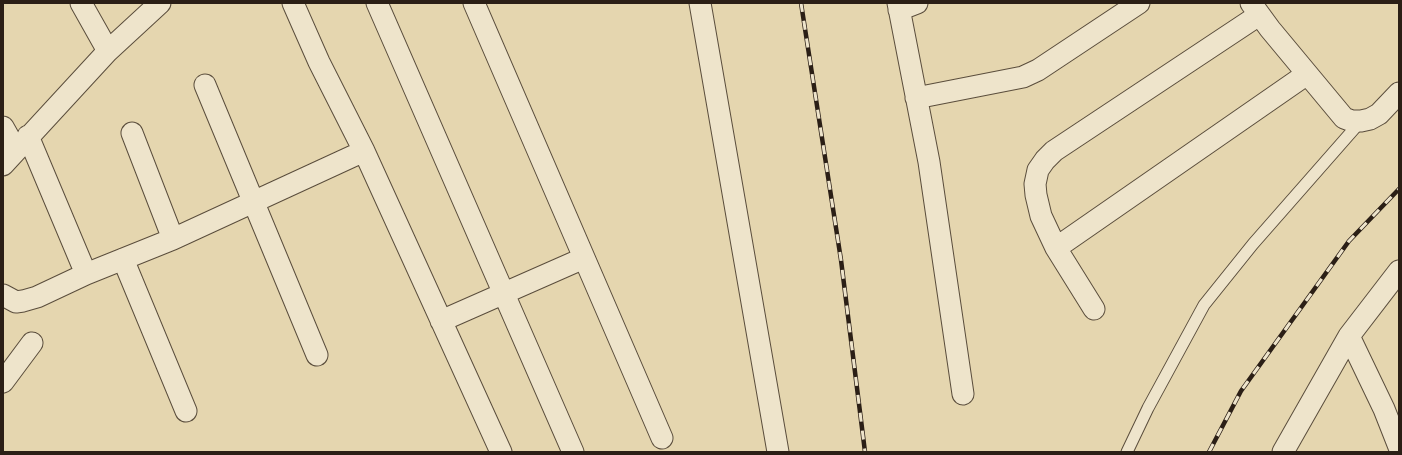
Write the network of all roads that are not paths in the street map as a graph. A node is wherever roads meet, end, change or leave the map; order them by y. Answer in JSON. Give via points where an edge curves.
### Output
{"nodes":[{"id":1,"x":81,"y":3,"type":"edge"},
{"id":2,"x":160,"y":3,"type":"edge"},
{"id":3,"x":293,"y":3,"type":"edge"},
{"id":4,"x":377,"y":3,"type":"edge"},
{"id":5,"x":474,"y":3,"type":"edge"},
{"id":6,"x":700,"y":3,"type":"edge"},
{"id":7,"x":1139,"y":3,"type":"edge"},
{"id":8,"x":905,"y":5,"type":"edge"},
{"id":9,"x":1255,"y":9,"type":"edge"},
{"id":10,"x":108,"y":51,"type":"junction"},
{"id":11,"x":1307,"y":74,"type":"junction"},
{"id":12,"x":205,"y":85,"type":"dead end"},
{"id":13,"x":1399,"y":93,"type":"edge"},
{"id":14,"x":916,"y":98,"type":"junction"},
{"id":15,"x":1361,"y":121,"type":"junction"},
{"id":16,"x":3,"y":127,"type":"edge"},
{"id":17,"x":132,"y":133,"type":"dead end"},
{"id":18,"x":16,"y":150,"type":"edge"},
{"id":19,"x":364,"y":152,"type":"junction"},
{"id":20,"x":254,"y":202,"type":"junction"},
{"id":21,"x":173,"y":239,"type":"junction"},
{"id":22,"x":1056,"y":248,"type":"junction"},
{"id":23,"x":584,"y":258,"type":"junction"},
{"id":24,"x":123,"y":259,"type":"junction"},
{"id":25,"x":1399,"y":271,"type":"edge"},
{"id":26,"x":86,"y":274,"type":"junction"},
{"id":27,"x":503,"y":292,"type":"junction"},
{"id":28,"x":3,"y":295,"type":"edge"},
{"id":29,"x":1094,"y":309,"type":"dead end"},
{"id":30,"x":441,"y":321,"type":"junction"},
{"id":31,"x":1349,"y":336,"type":"junction"},
{"id":32,"x":32,"y":343,"type":"dead end"},
{"id":33,"x":317,"y":355,"type":"dead end"},
{"id":34,"x":3,"y":382,"type":"edge"},
{"id":35,"x":963,"y":394,"type":"dead end"},
{"id":36,"x":186,"y":412,"type":"dead end"},
{"id":37,"x":662,"y":438,"type":"dead end"},
{"id":38,"x":1399,"y":447,"type":"edge"},
{"id":39,"x":501,"y":452,"type":"edge"},
{"id":40,"x":573,"y":452,"type":"edge"},
{"id":41,"x":778,"y":452,"type":"edge"},
{"id":42,"x":1127,"y":452,"type":"edge"},
{"id":43,"x":1283,"y":452,"type":"edge"}],
"edges":[{"from":1,"to":10,"type":"street"},
{"from":2,"to":10,"type":"street"},
{"from":3,"to":19,"type":"street"},
{"from":4,"to":27,"type":"street"},
{"from":5,"to":23,"type":"street"},
{"from":6,"to":41,"type":"street"},
{"from":7,"to":14,"type":"street","via":[[1038,70],[1023,77]]},
{"from":8,"to":14,"type":"street"},
{"from":9,"to":11,"type":"street"},
{"from":9,"to":22,"type":"street","via":[[1045,160],[1038,170],[1036,195],[1041,216]]},
{"from":10,"to":18,"type":"street"},
{"from":11,"to":15,"type":"street","via":[[1344,118]]},
{"from":11,"to":22,"type":"street"},
{"from":12,"to":20,"type":"street"},
{"from":13,"to":15,"type":"street","via":[[1378,114]]},
{"from":14,"to":35,"type":"street","via":[[929,162]]},
{"from":15,"to":42,"type":"lane","via":[[1253,244],[1204,305]]},
{"from":16,"to":18,"type":"street"},
{"from":17,"to":21,"type":"street"},
{"from":18,"to":26,"type":"street"},
{"from":19,"to":20,"type":"street"},
{"from":19,"to":30,"type":"street"},
{"from":20,"to":21,"type":"street"},
{"from":20,"to":33,"type":"street"},
{"from":21,"to":24,"type":"street"},
{"from":22,"to":29,"type":"street"},
{"from":23,"to":27,"type":"street"},
{"from":23,"to":37,"type":"street"},
{"from":24,"to":26,"type":"street"},
{"from":24,"to":36,"type":"street"},
{"from":25,"to":31,"type":"street"},
{"from":26,"to":28,"type":"street","via":[[23,301],[16,302]]},
{"from":27,"to":30,"type":"street"},
{"from":27,"to":40,"type":"street"},
{"from":30,"to":39,"type":"street"},
{"from":31,"to":38,"type":"street"},
{"from":31,"to":43,"type":"street"},
{"from":32,"to":34,"type":"street"}]}
